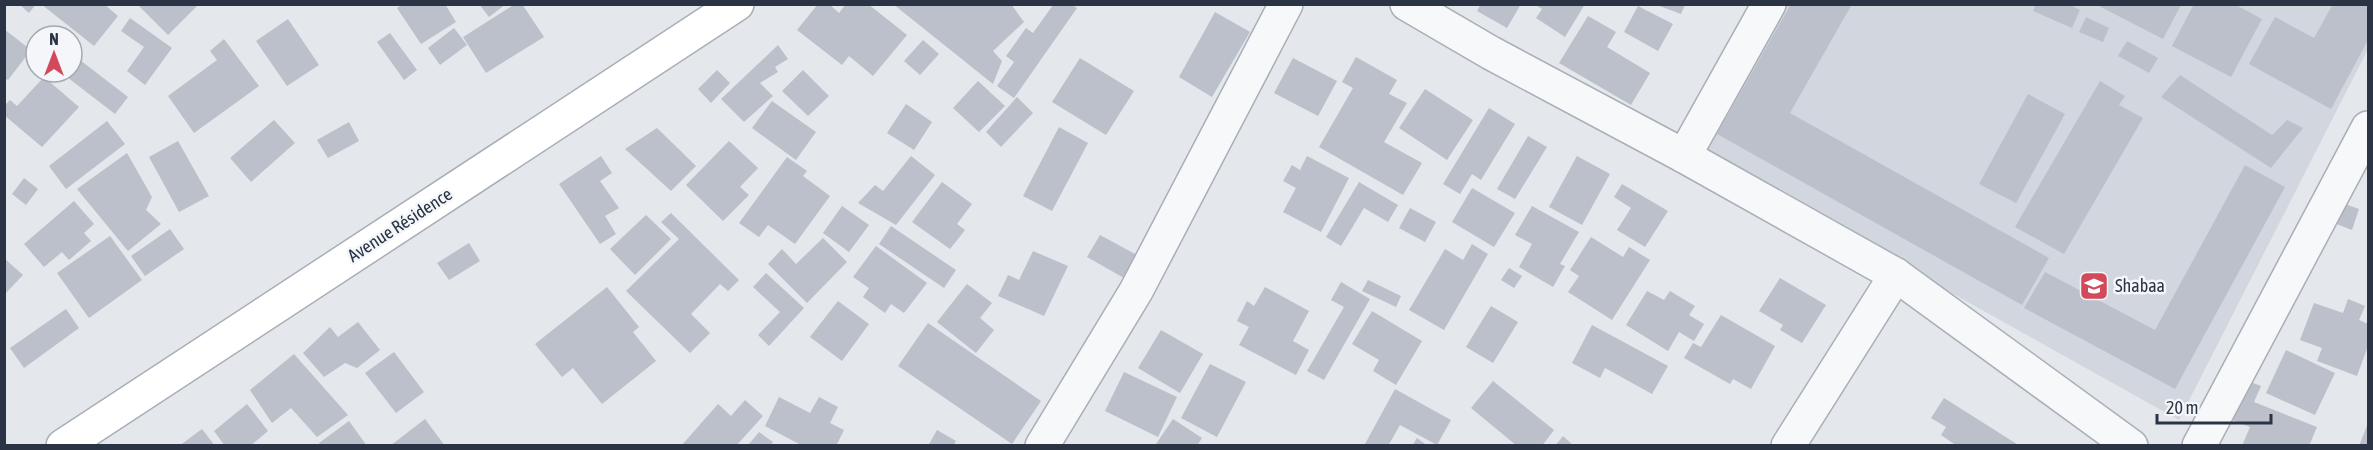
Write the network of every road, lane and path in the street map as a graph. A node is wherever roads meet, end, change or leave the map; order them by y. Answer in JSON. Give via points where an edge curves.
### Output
{"nodes":[{"id":1,"x":737,"y":4,"type":"edge"},
{"id":2,"x":1286,"y":4,"type":"edge"},
{"id":3,"x":1407,"y":4,"type":"edge"},
{"id":4,"x":1769,"y":4,"type":"edge"},
{"id":5,"x":2368,"y":128,"type":"edge"},
{"id":6,"x":1684,"y":156,"type":"junction"},
{"id":7,"x":1896,"y":275,"type":"junction"},
{"id":8,"x":63,"y":446,"type":"edge"},
{"id":9,"x":1042,"y":446,"type":"edge"},
{"id":10,"x":1788,"y":446,"type":"edge"},
{"id":11,"x":2131,"y":446,"type":"edge"},
{"id":12,"x":2199,"y":446,"type":"edge"}],
"edges":[{"from":1,"to":8,"type":"main road","name":"Avenue Résidence"},
{"from":2,"to":9,"type":"street","via":[[1136,291]]},
{"from":3,"to":6,"type":"street"},
{"from":4,"to":6,"type":"street"},
{"from":5,"to":12,"type":"street"},
{"from":6,"to":7,"type":"street"},
{"from":7,"to":10,"type":"street"},
{"from":7,"to":11,"type":"street"}]}
